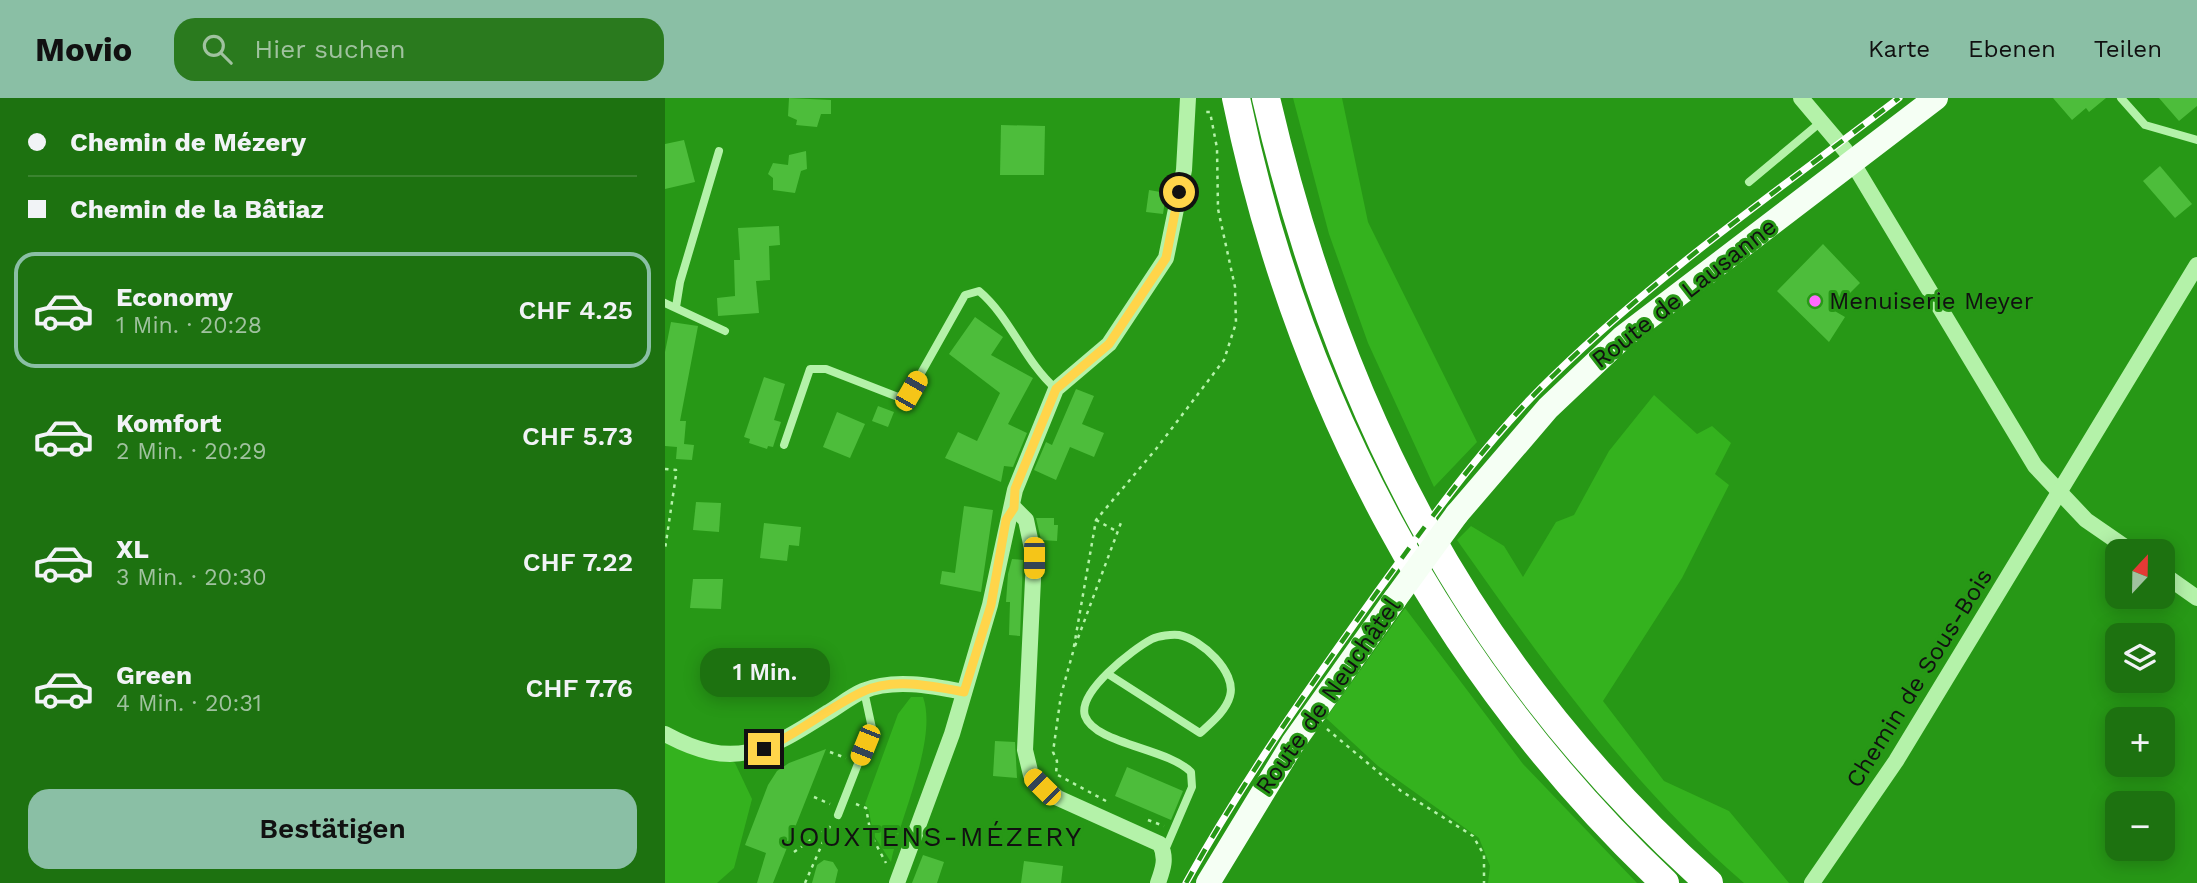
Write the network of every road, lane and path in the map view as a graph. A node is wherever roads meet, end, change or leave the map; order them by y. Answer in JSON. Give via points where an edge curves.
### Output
{"nodes":[{"id":1,"x":1188,"y":98,"type":"edge"},
{"id":2,"x":1236,"y":98,"type":"edge"},
{"id":3,"x":1266,"y":98,"type":"edge"},
{"id":4,"x":1801,"y":98,"type":"edge"},
{"id":5,"x":1936,"y":98,"type":"edge"},
{"id":6,"x":2121,"y":98,"type":"edge"},
{"id":7,"x":1210,"y":112,"type":"dead end"},
{"id":8,"x":1822,"y":121,"type":"junction"},
{"id":9,"x":2197,"y":140,"type":"edge"},
{"id":10,"x":719,"y":151,"type":"dead end"},
{"id":11,"x":1853,"y":162,"type":"junction"},
{"id":12,"x":1749,"y":182,"type":"dead end"},
{"id":13,"x":2197,"y":265,"type":"edge"},
{"id":14,"x":665,"y":303,"type":"edge"},
{"id":15,"x":676,"y":307,"type":"junction"},
{"id":16,"x":725,"y":331,"type":"dead end"},
{"id":17,"x":1056,"y":389,"type":"junction"},
{"id":18,"x":784,"y":445,"type":"dead end"},
{"id":19,"x":665,"y":469,"type":"edge"},
{"id":20,"x":2060,"y":495,"type":"junction"},
{"id":21,"x":1014,"y":508,"type":"junction"},
{"id":22,"x":1457,"y":514,"type":"joint"},
{"id":23,"x":1096,"y":520,"type":"junction"},
{"id":24,"x":1122,"y":520,"type":"dead end"},
{"id":25,"x":1118,"y":531,"type":"junction"},
{"id":26,"x":2114,"y":539,"type":"edge"},
{"id":27,"x":665,"y":549,"type":"edge"},
{"id":28,"x":2175,"y":582,"type":"edge"},
{"id":29,"x":2197,"y":598,"type":"edge"},
{"id":30,"x":1073,"y":652,"type":"junction"},
{"id":31,"x":1108,"y":674,"type":"junction"},
{"id":32,"x":863,"y":691,"type":"junction"},
{"id":33,"x":964,"y":692,"type":"junction"},
{"id":34,"x":1311,"y":715,"type":"junction"},
{"id":35,"x":665,"y":734,"type":"edge"},
{"id":36,"x":830,"y":752,"type":"dead end"},
{"id":37,"x":858,"y":763,"type":"junction"},
{"id":38,"x":814,"y":797,"type":"dead end"},
{"id":39,"x":1112,"y":804,"type":"dead end"},
{"id":40,"x":840,"y":807,"type":"junction"},
{"id":41,"x":1137,"y":815,"type":"dead end"},
{"id":42,"x":829,"y":828,"type":"junction"},
{"id":43,"x":1174,"y":830,"type":"junction"},
{"id":44,"x":794,"y":852,"type":"dead end"},
{"id":45,"x":1164,"y":853,"type":"junction"},
{"id":46,"x":886,"y":863,"type":"dead end"},
{"id":47,"x":805,"y":883,"type":"edge"},
{"id":48,"x":897,"y":883,"type":"edge"},
{"id":49,"x":1158,"y":883,"type":"edge"},
{"id":50,"x":1207,"y":883,"type":"edge"},
{"id":51,"x":1484,"y":883,"type":"edge"},
{"id":52,"x":1665,"y":883,"type":"edge"},
{"id":53,"x":1709,"y":883,"type":"edge"},
{"id":54,"x":1812,"y":883,"type":"edge"}],
"edges":[{"from":1,"to":17,"type":"street","via":[[1184,170],[1166,258],[1109,344]]},
{"from":2,"to":52,"type":"highway","via":[[1258,192],[1304,339],[1353,454],[1399,542],[1443,617],[1520,725],[1608,827]]},
{"from":3,"to":53,"type":"highway","via":[[1298,223],[1332,327],[1364,408],[1423,525],[1468,601],[1543,706],[1629,806]]},
{"from":4,"to":8,"type":"street"},
{"from":5,"to":11,"type":"main road","name":"Route de Lausanne"},
{"from":6,"to":9,"type":"lane","via":[[2145,125]]},
{"from":7,"to":23,"type":"path","via":[[1236,323],[1224,360]]},
{"from":8,"to":11,"type":"street"},
{"from":8,"to":12,"type":"lane"},
{"from":10,"to":15,"type":"lane"},
{"from":11,"to":20,"type":"street","via":[[2035,466]]},
{"from":11,"to":22,"type":"main road","name":"Route de Lausanne","via":[[1623,337],[1540,417]]},
{"from":13,"to":20,"type":"street","name":"Chemin de Sous-Bois"},
{"from":14,"to":15,"type":"lane"},
{"from":15,"to":16,"type":"lane"},
{"from":17,"to":18,"type":"lane","via":[[1039,374],[992,302],[979,291],[965,295],[911,391],[898,397],[825,369],[810,369]]},
{"from":17,"to":21,"type":"street","via":[[1015,489]]},
{"from":19,"to":27,"type":"path","via":[[676,470]]},
{"from":20,"to":26,"type":"street"},
{"from":20,"to":54,"type":"street","name":"Chemin de Sous-Bois","via":[[1896,761]]},
{"from":21,"to":33,"type":"street","via":[[1006,520],[991,605]]},
{"from":21,"to":45,"type":"street","via":[[1026,520],[1034,558],[1025,750],[1031,775],[1058,798],[1150,837]]},
{"from":22,"to":34,"type":"main road","name":"Route de Neuchâtel","bridge":true},
{"from":23,"to":25,"type":"path"},
{"from":23,"to":30,"type":"path"},
{"from":24,"to":25,"type":"path"},
{"from":25,"to":30,"type":"path"},
{"from":28,"to":29,"type":"street"},
{"from":30,"to":39,"type":"path","via":[[1055,733],[1056,774]]},
{"from":31,"to":31,"type":"lane","via":[[1154,637],[1178,635],[1215,658],[1231,682],[1230,696],[1219,716],[1200,733]]},
{"from":31,"to":43,"type":"lane","via":[[1085,700],[1085,715],[1097,732],[1180,761],[1191,772],[1192,787]]},
{"from":32,"to":33,"type":"street","via":[[902,684]]},
{"from":32,"to":35,"type":"street","via":[[764,749],[720,755]]},
{"from":32,"to":37,"type":"lane","via":[[872,728]]},
{"from":33,"to":48,"type":"street"},
{"from":34,"to":50,"type":"main road","name":"Route de Neuchâtel"},
{"from":34,"to":51,"type":"path","via":[[1401,791],[1473,836],[1484,855]]},
{"from":36,"to":37,"type":"path"},
{"from":37,"to":40,"type":"lane"},
{"from":38,"to":40,"type":"path"},
{"from":40,"to":42,"type":"path"},
{"from":40,"to":46,"type":"path","via":[[866,808],[870,835]]},
{"from":41,"to":43,"type":"path"},
{"from":42,"to":44,"type":"path"},
{"from":42,"to":47,"type":"path"},
{"from":43,"to":45,"type":"lane"},
{"from":45,"to":49,"type":"street"}]}
